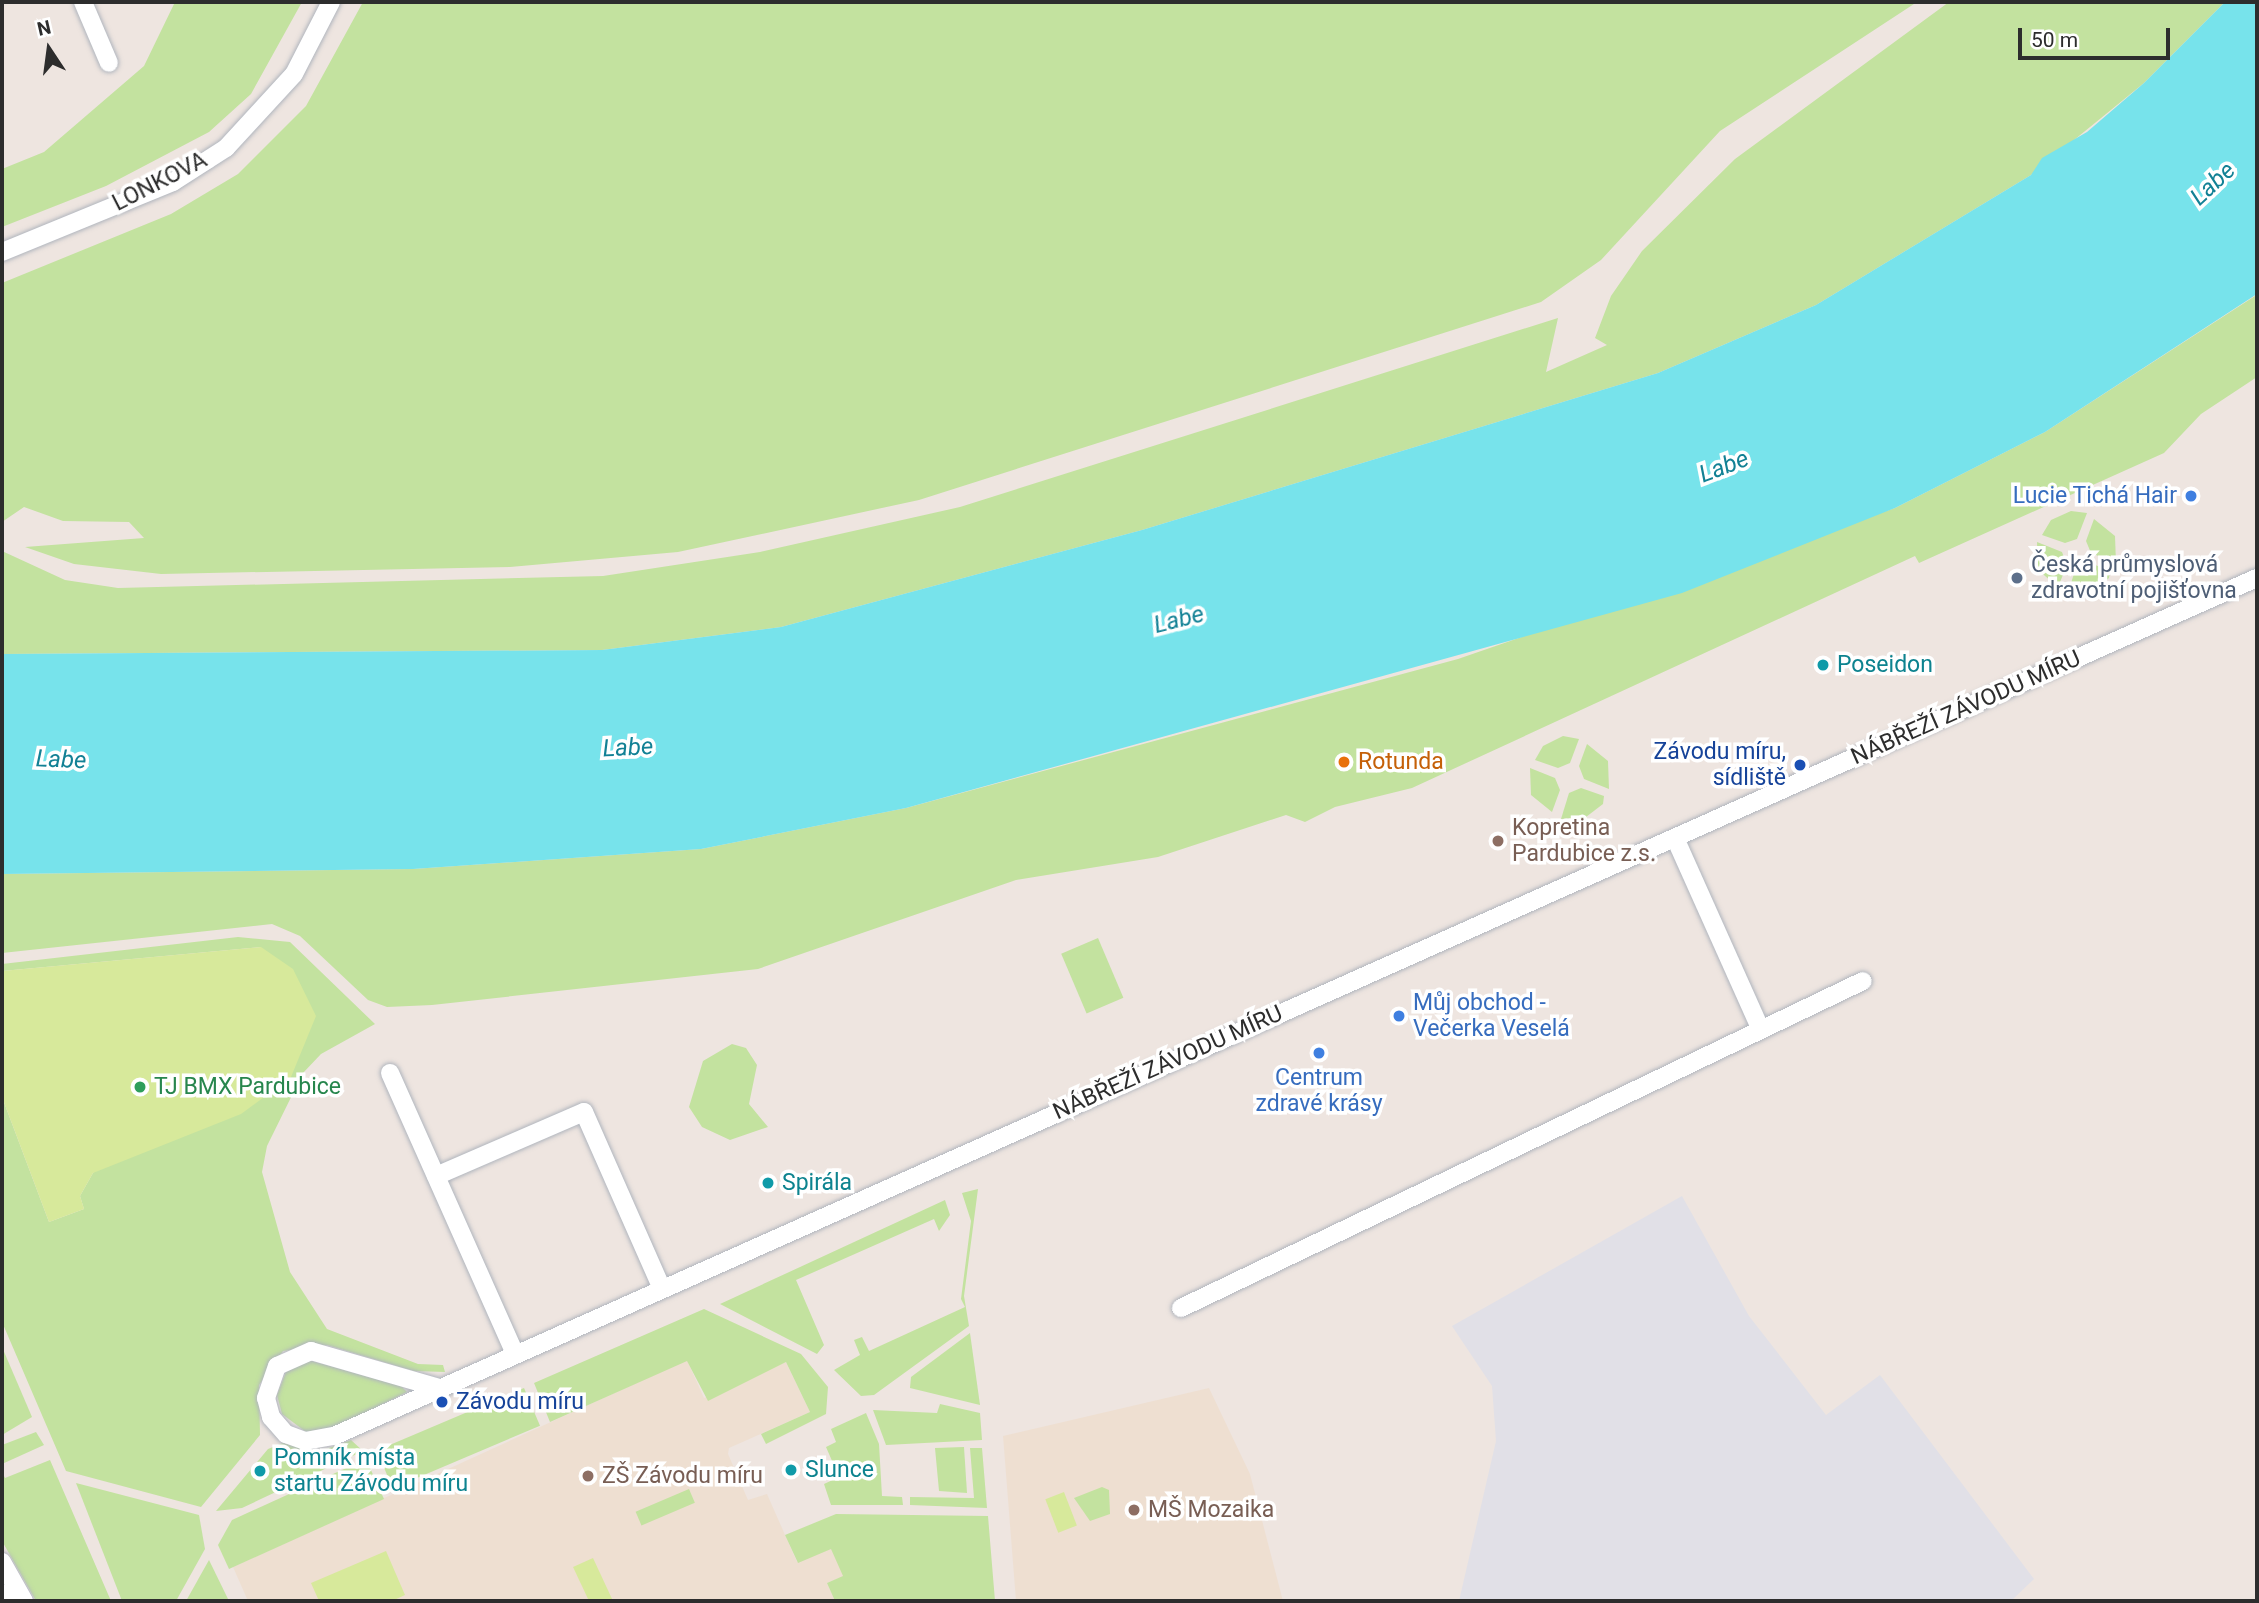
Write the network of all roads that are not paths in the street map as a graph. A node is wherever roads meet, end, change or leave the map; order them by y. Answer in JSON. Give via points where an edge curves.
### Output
{"nodes":[{"id":1,"x":83,"y":2,"type":"edge"},
{"id":2,"x":331,"y":2,"type":"edge"},
{"id":3,"x":108,"y":63,"type":"dead end"},
{"id":4,"x":2,"y":251,"type":"edge"},
{"id":5,"x":2257,"y":578,"type":"edge"},
{"id":6,"x":1675,"y":838,"type":"junction"},
{"id":7,"x":1863,"y":981,"type":"dead end"},
{"id":8,"x":1761,"y":1030,"type":"junction"},
{"id":9,"x":390,"y":1073,"type":"dead end"},
{"id":10,"x":436,"y":1176,"type":"junction"},
{"id":11,"x":662,"y":1289,"type":"junction"},
{"id":12,"x":1181,"y":1308,"type":"dead end"},
{"id":13,"x":515,"y":1354,"type":"junction"},
{"id":14,"x":439,"y":1388,"type":"junction"},
{"id":15,"x":2,"y":1562,"type":"edge"},
{"id":16,"x":2,"y":1593,"type":"edge"},
{"id":17,"x":9,"y":1601,"type":"edge"},
{"id":18,"x":24,"y":1601,"type":"edge"}],
"edges":[{"from":1,"to":3,"type":"street"},
{"from":2,"to":4,"type":"street","name":"LONKOVA","via":[[294,74],[226,148],[173,182]]},
{"from":5,"to":6,"type":"street","name":"NÁBŘEŽÍ ZÁVODU MÍRU"},
{"from":6,"to":8,"type":"street"},
{"from":6,"to":11,"type":"street","name":"NÁBŘEŽÍ ZÁVODU MÍRU"},
{"from":7,"to":8,"type":"street"},
{"from":8,"to":12,"type":"street"},
{"from":9,"to":10,"type":"street"},
{"from":10,"to":11,"type":"street","via":[[584,1112]]},
{"from":10,"to":13,"type":"street"},
{"from":11,"to":13,"type":"street","name":"NÁBŘEŽÍ ZÁVODU MÍRU"},
{"from":13,"to":14,"type":"street","name":"NÁBŘEŽÍ ZÁVODU MÍRU"},
{"from":14,"to":14,"type":"street","name":"NÁBŘEŽÍ ZÁVODU MÍRU","via":[[311,1351],[277,1366],[266,1398],[282,1431],[316,1441]]},
{"from":15,"to":18,"type":"street"},
{"from":16,"to":17,"type":"street"}]}
